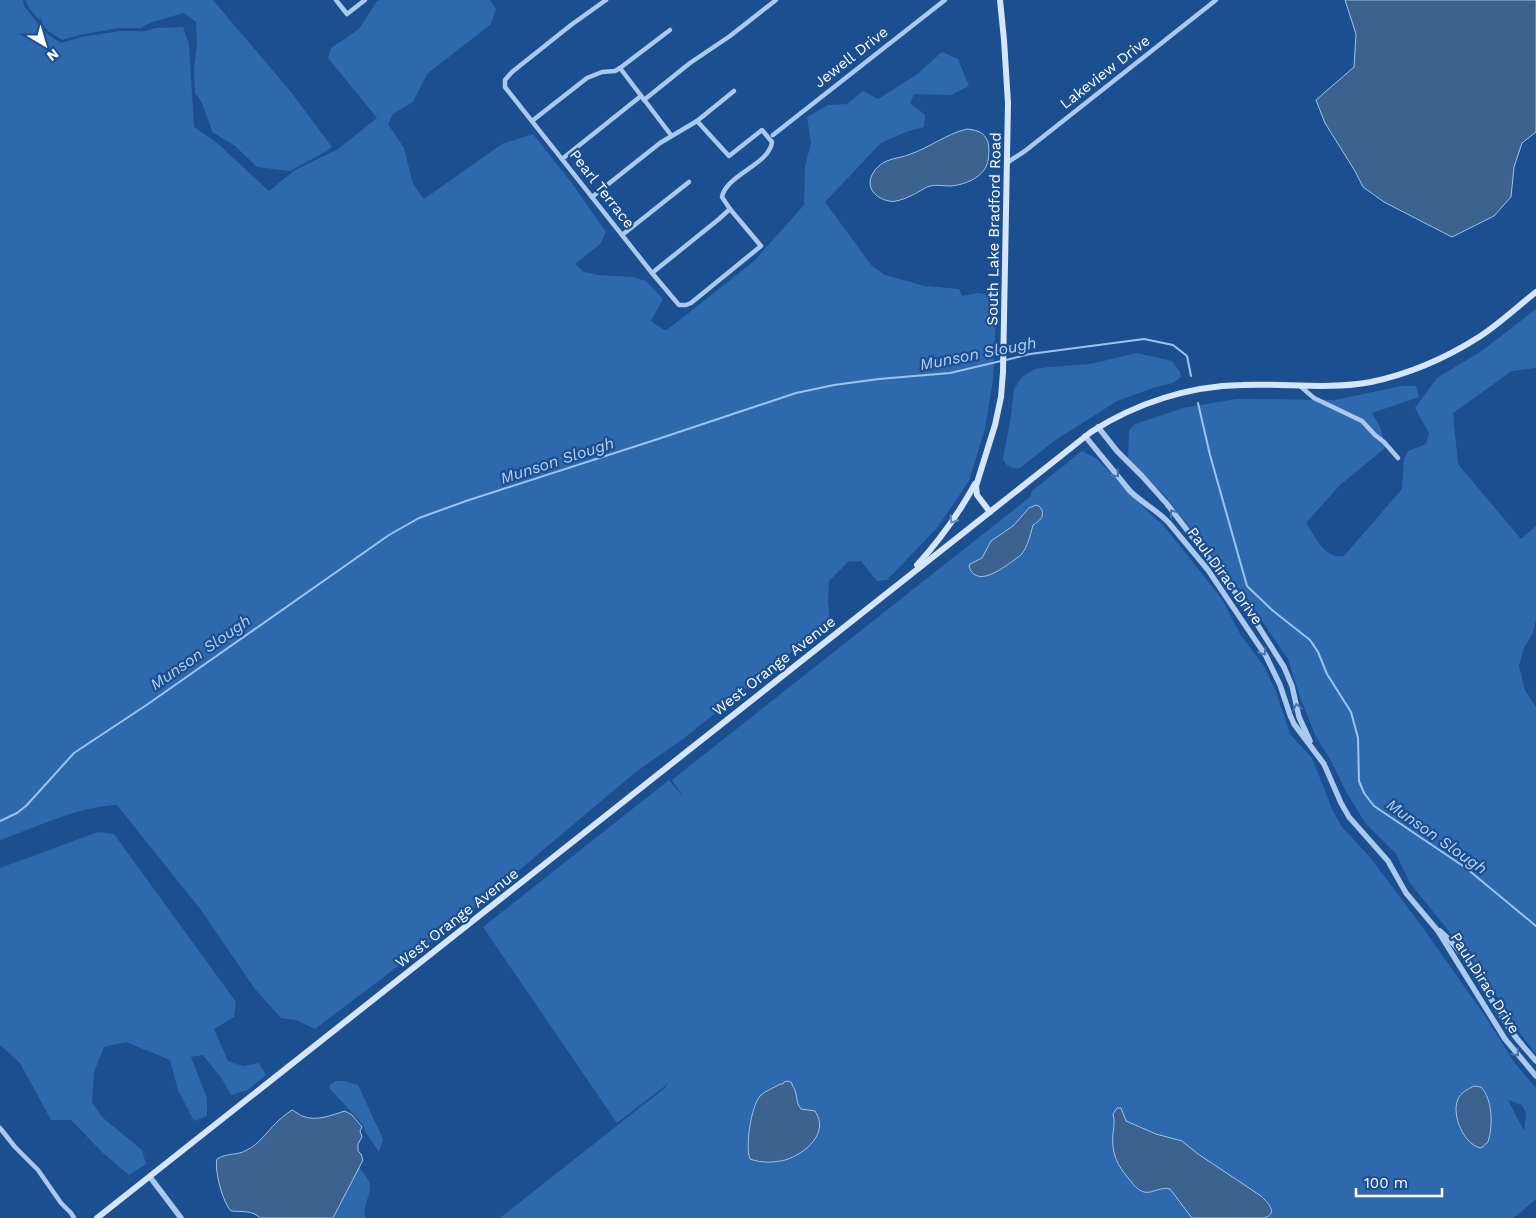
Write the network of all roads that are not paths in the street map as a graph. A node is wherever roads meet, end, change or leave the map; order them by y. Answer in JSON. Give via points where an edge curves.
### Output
{"nodes":[{"id":1,"x":336,"y":0,"type":"edge"},
{"id":2,"x":365,"y":0,"type":"edge"},
{"id":3,"x":606,"y":0,"type":"edge"},
{"id":4,"x":776,"y":0,"type":"edge"},
{"id":5,"x":945,"y":0,"type":"edge"},
{"id":6,"x":1000,"y":0,"type":"edge"},
{"id":7,"x":1216,"y":0,"type":"edge"},
{"id":8,"x":670,"y":30,"type":"dead end"},
{"id":9,"x":620,"y":68,"type":"junction"},
{"id":10,"x":734,"y":91,"type":"dead end"},
{"id":11,"x":643,"y":98,"type":"junction"},
{"id":12,"x":532,"y":121,"type":"junction"},
{"id":13,"x":697,"y":121,"type":"junction"},
{"id":14,"x":671,"y":135,"type":"junction"},
{"id":15,"x":774,"y":135,"type":"dead end"},
{"id":16,"x":562,"y":159,"type":"junction"},
{"id":17,"x":1008,"y":162,"type":"junction"},
{"id":18,"x":689,"y":182,"type":"dead end"},
{"id":19,"x":592,"y":197,"type":"junction"},
{"id":20,"x":730,"y":208,"type":"junction"},
{"id":21,"x":622,"y":235,"type":"junction"},
{"id":22,"x":652,"y":273,"type":"junction"},
{"id":23,"x":1536,"y":292,"type":"edge"},
{"id":24,"x":1300,"y":386,"type":"junction"},
{"id":25,"x":1098,"y":428,"type":"junction"},
{"id":26,"x":1085,"y":436,"type":"junction"},
{"id":27,"x":1398,"y":458,"type":"dead end"},
{"id":28,"x":978,"y":478,"type":"junction"},
{"id":29,"x":990,"y":512,"type":"junction"},
{"id":30,"x":902,"y":581,"type":"junction"},
{"id":31,"x":1315,"y":752,"type":"junction"},
{"id":32,"x":1433,"y":924,"type":"junction"},
{"id":33,"x":1536,"y":1061,"type":"edge"},
{"id":34,"x":1536,"y":1076,"type":"edge"},
{"id":35,"x":0,"y":1128,"type":"edge"},
{"id":36,"x":150,"y":1177,"type":"junction"},
{"id":37,"x":74,"y":1218,"type":"edge"},
{"id":38,"x":97,"y":1218,"type":"edge"},
{"id":39,"x":181,"y":1218,"type":"edge"}],
"edges":[{"from":1,"to":2,"type":"street","via":[[347,14]]},
{"from":3,"to":12,"type":"street","name":"Pearl Terrace","via":[[571,24],[505,80],[505,87]]},
{"from":4,"to":11,"type":"street"},
{"from":5,"to":15,"type":"street","name":"Jewell Drive"},
{"from":6,"to":17,"type":"main road","name":"South Lake Bradford Road","via":[[1007,82]]},
{"from":7,"to":17,"type":"street","name":"Lakeview Drive"},
{"from":8,"to":9,"type":"street"},
{"from":9,"to":11,"type":"street"},
{"from":9,"to":12,"type":"street","via":[[587,78]]},
{"from":10,"to":13,"type":"street"},
{"from":11,"to":14,"type":"street"},
{"from":11,"to":16,"type":"street"},
{"from":12,"to":16,"type":"street","name":"Pearl Terrace"},
{"from":13,"to":14,"type":"street"},
{"from":13,"to":20,"type":"street","via":[[729,156],[762,130],[772,142],[768,153],[723,192],[722,197]]},
{"from":14,"to":19,"type":"street"},
{"from":16,"to":19,"type":"street","name":"Pearl Terrace"},
{"from":17,"to":28,"type":"main road","name":"South Lake Bradford Road","via":[[1001,397],[989,449]]},
{"from":18,"to":21,"type":"street"},
{"from":19,"to":21,"type":"street","name":"Pearl Terrace"},
{"from":20,"to":22,"type":"street"},
{"from":20,"to":22,"type":"street","name":"Pearl Terrace","via":[[761,246],[686,305],[678,305]]},
{"from":21,"to":22,"type":"street","name":"Pearl Terrace"},
{"from":23,"to":24,"type":"main road","name":"West Orange Avenue","via":[[1480,337],[1423,366],[1370,382],[1327,387]]},
{"from":24,"to":25,"type":"main road","name":"West Orange Avenue","via":[[1242,385],[1189,391],[1137,408]]},
{"from":24,"to":27,"type":"street","via":[[1314,398],[1362,421]]},
{"from":25,"to":26,"type":"main road","name":"West Orange Avenue"},
{"from":31,"to":25,"type":"street","name":"Paul Dirac Drive","one_way":true,"via":[[1302,724],[1284,667],[1250,612],[1167,504]]},
{"from":26,"to":29,"type":"main road","name":"West Orange Avenue"},
{"from":26,"to":31,"type":"street","name":"Paul Dirac Drive","one_way":true,"via":[[1130,491],[1169,523],[1212,575],[1271,666],[1294,724]]},
{"from":28,"to":29,"type":"main road","name":"South Lake Bradford Road","via":[[977,495]]},
{"from":28,"to":30,"type":"main road","one_way":true,"via":[[947,530]]},
{"from":29,"to":30,"type":"main road","name":"West Orange Avenue"},
{"from":30,"to":36,"type":"main road","name":"West Orange Avenue"},
{"from":31,"to":32,"type":"street","name":"Paul Dirac Drive","via":[[1328,771],[1349,817],[1384,855],[1406,894]]},
{"from":32,"to":33,"type":"street","name":"Paul Dirac Drive","via":[[1468,960],[1508,1027]]},
{"from":32,"to":34,"type":"street","name":"Paul Dirac Drive","one_way":true,"via":[[1502,1034]]},
{"from":35,"to":37,"type":"street","via":[[38,1170]]},
{"from":36,"to":38,"type":"main road","name":"West Orange Avenue"},
{"from":36,"to":39,"type":"street"}]}
